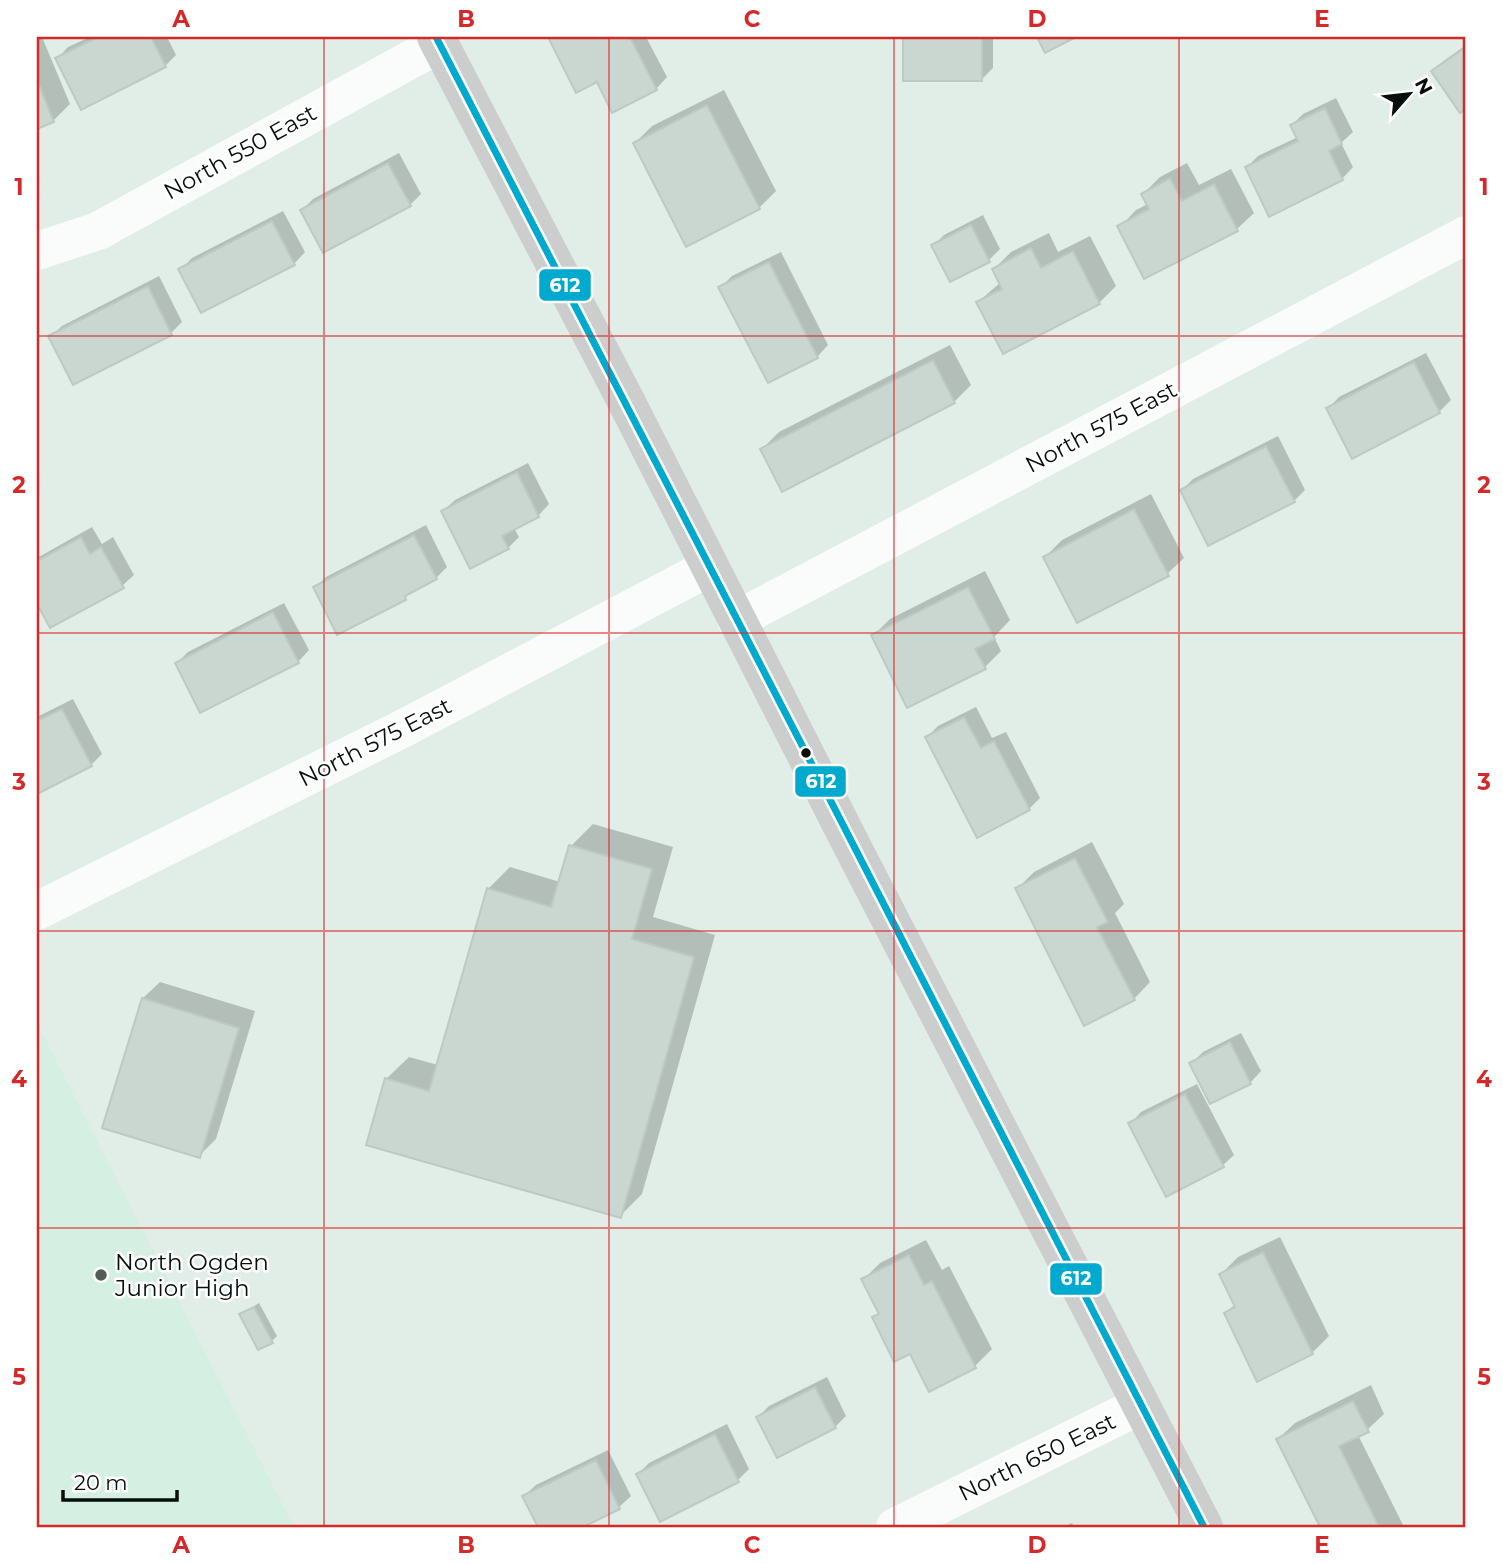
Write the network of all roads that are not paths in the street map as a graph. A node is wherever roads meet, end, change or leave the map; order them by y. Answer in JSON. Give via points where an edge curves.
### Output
{"nodes":[{"id":1,"x":438,"y":40,"type":"edge"},
{"id":2,"x":1466,"y":235,"type":"edge"},
{"id":3,"x":37,"y":251,"type":"edge"},
{"id":4,"x":710,"y":567,"type":"junction"},
{"id":5,"x":736,"y":620,"type":"junction"},
{"id":6,"x":37,"y":911,"type":"edge"},
{"id":7,"x":1141,"y":1405,"type":"junction"},
{"id":8,"x":895,"y":1527,"type":"edge"},
{"id":9,"x":1203,"y":1527,"type":"edge"}],
"edges":[{"from":1,"to":3,"type":"street","name":"North 550 East","via":[[98,231]]},
{"from":1,"to":4,"type":"main road"},
{"from":2,"to":5,"type":"street","name":"North 575 East"},
{"from":4,"to":5,"type":"main road"},
{"from":4,"to":6,"type":"street","name":"North 575 East","via":[[404,728]]},
{"from":5,"to":7,"type":"main road"},
{"from":7,"to":8,"type":"street","name":"North 650 East"},
{"from":7,"to":9,"type":"main road"}]}
